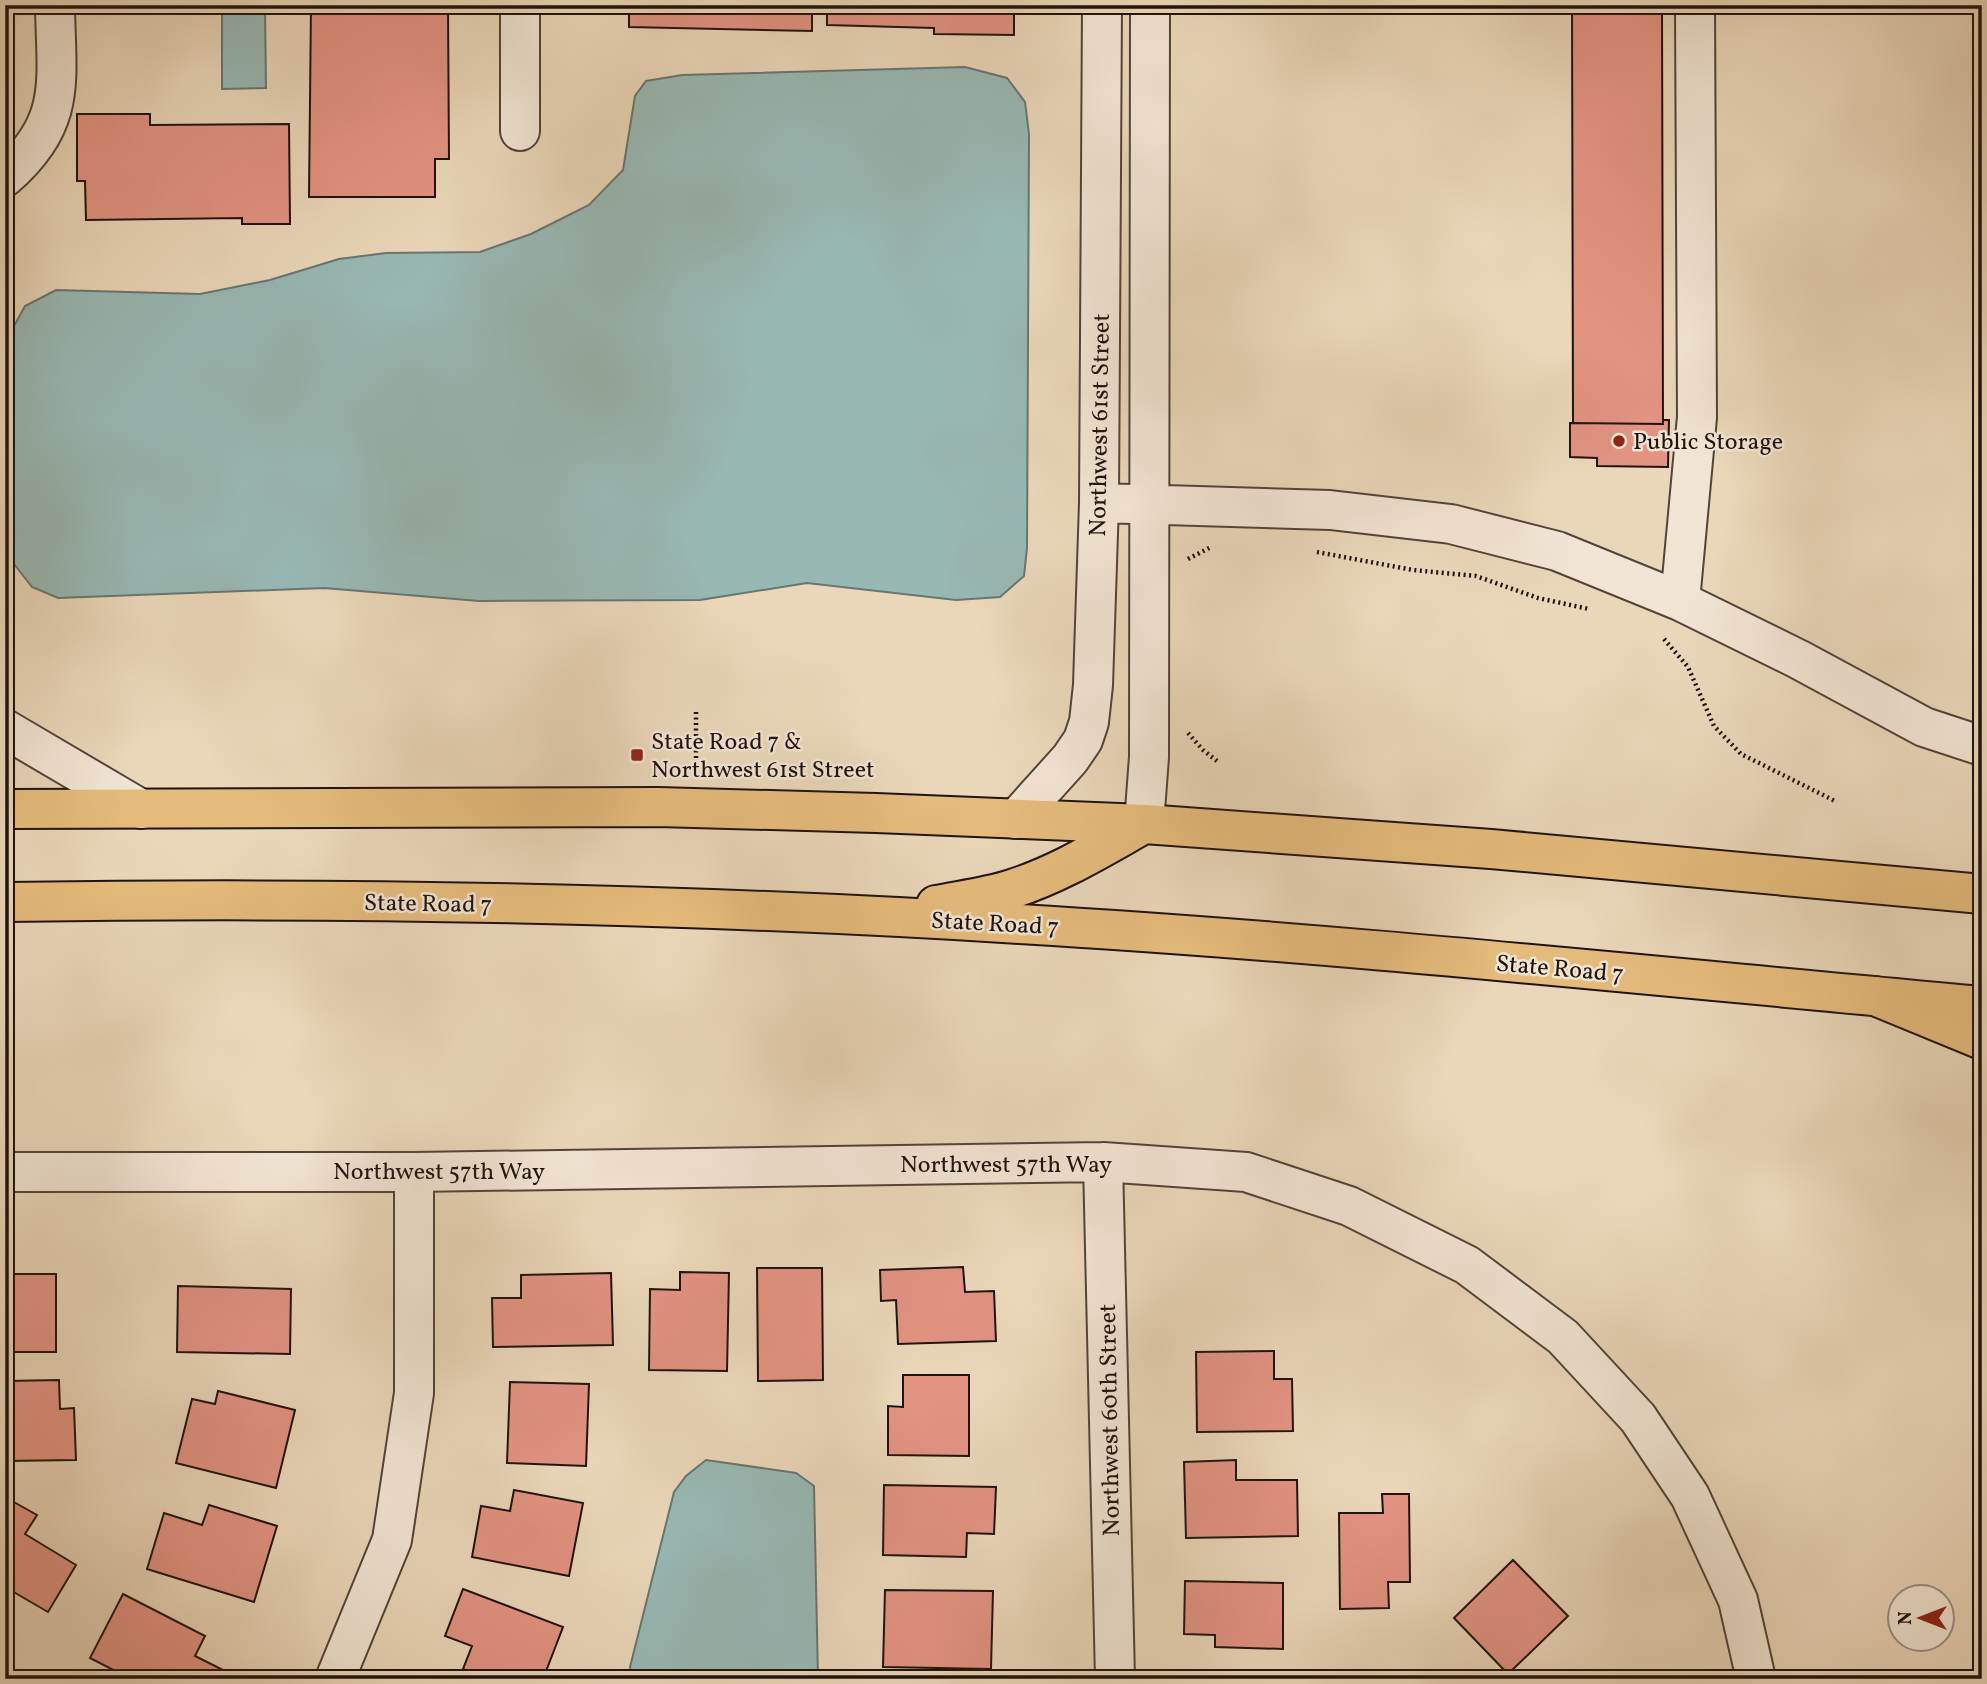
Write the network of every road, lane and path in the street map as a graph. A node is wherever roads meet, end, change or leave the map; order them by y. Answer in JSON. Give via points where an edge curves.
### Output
{"nodes":[{"id":1,"x":55,"y":5,"type":"edge"},
{"id":2,"x":520,"y":5,"type":"edge"},
{"id":3,"x":1102,"y":5,"type":"edge"},
{"id":4,"x":1150,"y":5,"type":"edge"},
{"id":5,"x":1695,"y":5,"type":"edge"},
{"id":6,"x":520,"y":131,"type":"dead end"},
{"id":7,"x":5,"y":177,"type":"edge"},
{"id":8,"x":1099,"y":503,"type":"junction"},
{"id":9,"x":1150,"y":503,"type":"junction"},
{"id":10,"x":1222,"y":546,"type":"dead end"},
{"id":11,"x":1317,"y":552,"type":"dead end"},
{"id":12,"x":1182,"y":568,"type":"dead end"},
{"id":13,"x":1680,"y":601,"type":"junction"},
{"id":14,"x":1598,"y":611,"type":"dead end"},
{"id":15,"x":1660,"y":635,"type":"dead end"},
{"id":16,"x":696,"y":711,"type":"dead end"},
{"id":17,"x":5,"y":729,"type":"edge"},
{"id":18,"x":1186,"y":730,"type":"dead end"},
{"id":19,"x":1982,"y":746,"type":"edge"},
{"id":20,"x":1217,"y":761,"type":"dead end"},
{"id":21,"x":1837,"y":802,"type":"dead end"},
{"id":22,"x":5,"y":809,"type":"edge"},
{"id":23,"x":141,"y":809,"type":"junction"},
{"id":24,"x":695,"y":809,"type":"junction"},
{"id":25,"x":1016,"y":818,"type":"junction"},
{"id":26,"x":1144,"y":824,"type":"junction"},
{"id":27,"x":1982,"y":894,"type":"edge"},
{"id":28,"x":5,"y":902,"type":"edge"},
{"id":29,"x":883,"y":916,"type":"junction"},
{"id":30,"x":1875,"y":996,"type":"junction"},
{"id":31,"x":1982,"y":1006,"type":"edge"},
{"id":32,"x":1982,"y":1040,"type":"edge"},
{"id":33,"x":1103,"y":1162,"type":"junction"},
{"id":34,"x":5,"y":1171,"type":"edge"},
{"id":35,"x":414,"y":1171,"type":"junction"},
{"id":36,"x":335,"y":1679,"type":"edge"},
{"id":37,"x":1115,"y":1679,"type":"edge"},
{"id":38,"x":1756,"y":1679,"type":"edge"}],
"edges":[{"from":1,"to":7,"type":"street","via":[[54,109],[26,159]]},
{"from":2,"to":6,"type":"street"},
{"from":3,"to":8,"type":"street","name":"Northwest 61st Street"},
{"from":4,"to":9,"type":"street","name":"Northwest 61st Street"},
{"from":5,"to":13,"type":"street","via":[[1697,417]]},
{"from":8,"to":9,"type":"street"},
{"from":8,"to":25,"type":"street","name":"Northwest 61st Street","via":[[1089,722],[1070,759]]},
{"from":9,"to":13,"type":"street","via":[[1331,510],[1451,524],[1557,551]]},
{"from":9,"to":26,"type":"street","name":"Northwest 61st Street","via":[[1149,757]]},
{"from":10,"to":12,"type":"path","via":[[1210,547]]},
{"from":11,"to":14,"type":"path","via":[[1476,576],[1538,598]]},
{"from":13,"to":19,"type":"street","via":[[1924,727]]},
{"from":15,"to":21,"type":"path","via":[[1688,667],[1714,726],[1741,754]]},
{"from":16,"to":24,"type":"path"},
{"from":17,"to":23,"type":"street"},
{"from":18,"to":20,"type":"path"},
{"from":22,"to":23,"type":"main road"},
{"from":23,"to":24,"type":"main road"},
{"from":24,"to":25,"type":"main road"},
{"from":25,"to":26,"type":"main road"},
{"from":26,"to":27,"type":"main road","via":[[1478,848]]},
{"from":26,"to":29,"type":"main road","via":[[1074,863],[1009,890]]},
{"from":28,"to":29,"type":"main road","name":"State Road 7","via":[[460,902]]},
{"from":29,"to":30,"type":"main road","name":"State Road 7","via":[[1186,935]]},
{"from":30,"to":31,"type":"main road","name":"State Road 7"},
{"from":30,"to":32,"type":"main road"},
{"from":33,"to":35,"type":"street","name":"Northwest 57th Way"},
{"from":33,"to":37,"type":"street","name":"Northwest 60th Street"},
{"from":33,"to":38,"type":"street","name":"Northwest 57th Way","via":[[1247,1171],[1349,1206],[1467,1265],[1563,1337],[1638,1418],[1690,1496],[1738,1600]]},
{"from":34,"to":35,"type":"street","name":"Northwest 57th Way"},
{"from":35,"to":36,"type":"street","via":[[414,1393],[394,1527]]}]}
